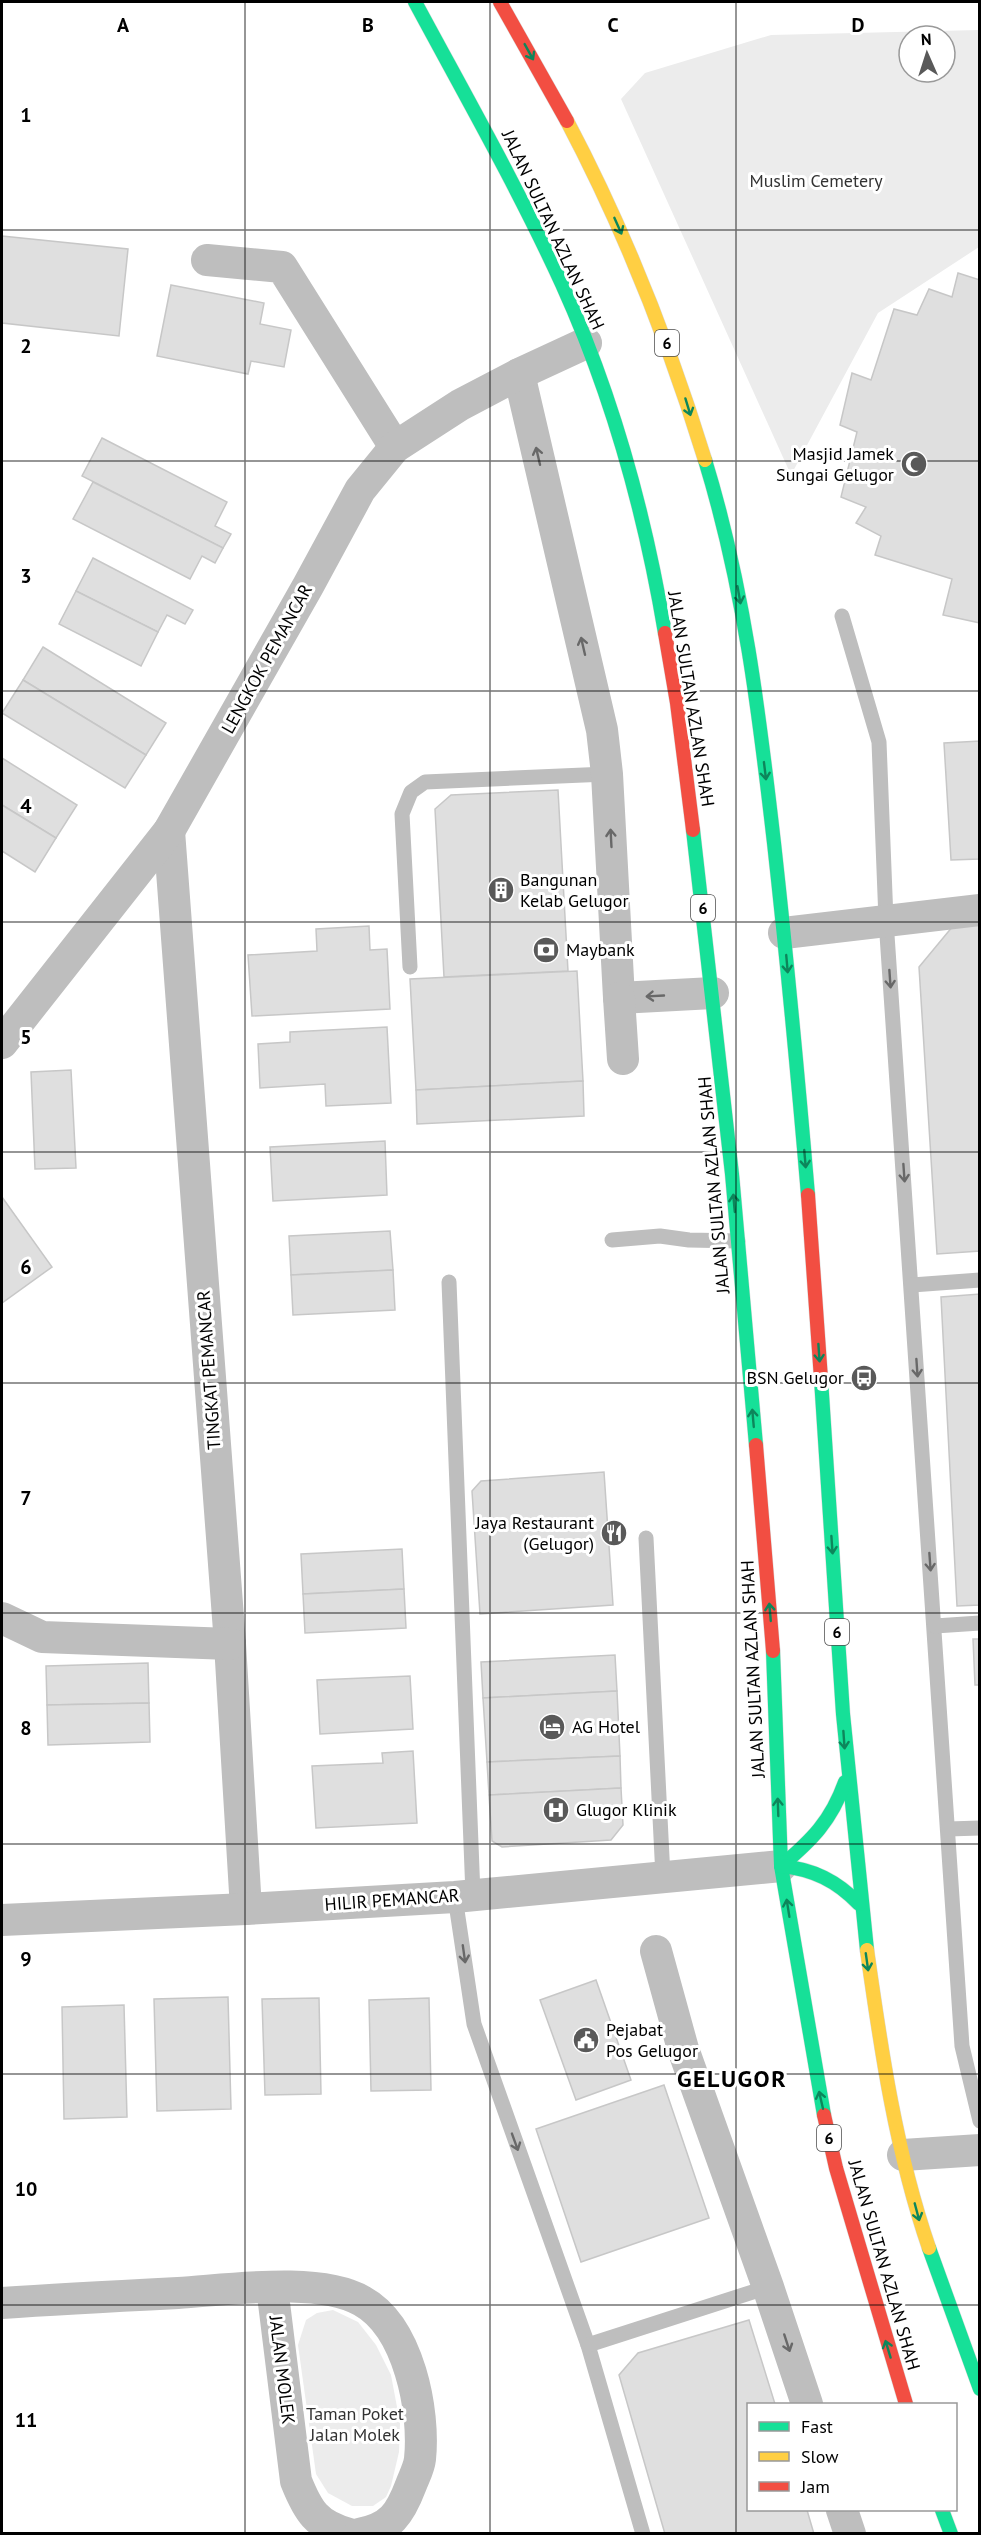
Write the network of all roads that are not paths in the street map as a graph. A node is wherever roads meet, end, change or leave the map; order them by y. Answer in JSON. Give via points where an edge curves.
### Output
{"nodes":[{"id":1,"x":415,"y":2,"type":"edge"},
{"id":2,"x":500,"y":2,"type":"edge"},
{"id":3,"x":207,"y":260,"type":"dead end"},
{"id":4,"x":586,"y":343,"type":"junction"},
{"id":5,"x":519,"y":374,"type":"junction"},
{"id":6,"x":395,"y":447,"type":"junction"},
{"id":7,"x":842,"y":616,"type":"dead end"},
{"id":8,"x":607,"y":774,"type":"junction"},
{"id":9,"x":169,"y":831,"type":"junction"},
{"id":10,"x":980,"y":910,"type":"edge"},
{"id":11,"x":885,"y":920,"type":"junction"},
{"id":12,"x":784,"y":933,"type":"junction"},
{"id":13,"x":410,"y":967,"type":"dead end"},
{"id":14,"x":713,"y":993,"type":"junction"},
{"id":15,"x":619,"y":998,"type":"junction"},
{"id":16,"x":2,"y":1042,"type":"edge"},
{"id":17,"x":623,"y":1059,"type":"dead end"},
{"id":18,"x":612,"y":1240,"type":"dead end"},
{"id":19,"x":738,"y":1241,"type":"junction"},
{"id":20,"x":980,"y":1280,"type":"edge"},
{"id":21,"x":448,"y":1282,"type":"dead end"},
{"id":22,"x":912,"y":1285,"type":"junction"},
{"id":23,"x":646,"y":1538,"type":"dead end"},
{"id":24,"x":2,"y":1618,"type":"edge"},
{"id":25,"x":980,"y":1623,"type":"edge"},
{"id":26,"x":935,"y":1626,"type":"junction"},
{"id":27,"x":230,"y":1644,"type":"junction"},
{"id":28,"x":846,"y":1777,"type":"junction"},
{"id":29,"x":980,"y":1828,"type":"edge"},
{"id":30,"x":948,"y":1829,"type":"junction"},
{"id":31,"x":781,"y":1866,"type":"junction"},
{"id":32,"x":663,"y":1877,"type":"junction"},
{"id":33,"x":464,"y":1896,"type":"junction"},
{"id":34,"x":860,"y":1904,"type":"junction"},
{"id":35,"x":246,"y":1909,"type":"junction"},
{"id":36,"x":2,"y":1920,"type":"edge"},
{"id":37,"x":656,"y":1951,"type":"dead end"},
{"id":38,"x":980,"y":2121,"type":"edge"},
{"id":39,"x":980,"y":2150,"type":"edge"},
{"id":40,"x":903,"y":2156,"type":"junction"},
{"id":41,"x":272,"y":2288,"type":"junction"},
{"id":42,"x":768,"y":2288,"type":"junction"},
{"id":43,"x":2,"y":2303,"type":"edge"},
{"id":44,"x":588,"y":2345,"type":"junction"},
{"id":45,"x":980,"y":2389,"type":"edge"},
{"id":46,"x":807,"y":2403,"type":"edge"},
{"id":47,"x":906,"y":2403,"type":"edge"},
{"id":48,"x":842,"y":2511,"type":"edge"},
{"id":49,"x":942,"y":2511,"type":"edge"},
{"id":50,"x":349,"y":2534,"type":"edge"},
{"id":51,"x":359,"y":2534,"type":"edge"},
{"id":52,"x":643,"y":2534,"type":"edge"},
{"id":53,"x":850,"y":2534,"type":"edge"},
{"id":54,"x":951,"y":2534,"type":"edge"}],
"edges":[{"from":1,"to":4,"type":"highway","name":"JALAN SULTAN AZLAN SHAH","number":"6","via":[[531,219]]},
{"from":2,"to":12,"type":"highway","number":"6","one_way":true,"via":[[604,194],[649,297],[686,400],[734,568],[754,683]]},
{"from":3,"to":6,"type":"street","via":[[282,267]]},
{"from":4,"to":5,"type":"street","name":"LENGKOK PEMANCAR"},
{"from":4,"to":14,"type":"highway","name":"JALAN SULTAN AZLAN SHAH","number":"6","via":[[642,520],[661,610],[677,703]]},
{"from":5,"to":6,"type":"street","name":"LENGKOK PEMANCAR","via":[[460,405]]},
{"from":8,"to":5,"type":"street","one_way":true,"via":[[602,730]]},
{"from":6,"to":9,"type":"street","name":"LENGKOK PEMANCAR","via":[[360,490]]},
{"from":7,"to":11,"type":"lane","via":[[879,742]]},
{"from":8,"to":13,"type":"lane","via":[[425,782],[411,792],[402,814]]},
{"from":15,"to":8,"type":"street","one_way":true},
{"from":9,"to":16,"type":"street","name":"LENGKOK PEMANCAR"},
{"from":9,"to":27,"type":"street","name":"TINGKAT PEMANCAR"},
{"from":10,"to":11,"type":"street"},
{"from":11,"to":12,"type":"street"},
{"from":11,"to":22,"type":"lane","one_way":true},
{"from":12,"to":28,"type":"highway","number":"6","one_way":true,"via":[[807,1184]]},
{"from":14,"to":15,"type":"street","one_way":true},
{"from":19,"to":14,"type":"highway","name":"JALAN SULTAN AZLAN SHAH","number":"6","one_way":true},
{"from":15,"to":17,"type":"street"},
{"from":18,"to":19,"type":"lane","via":[[660,1236]]},
{"from":31,"to":19,"type":"highway","name":"JALAN SULTAN AZLAN SHAH","number":"6","one_way":true,"via":[[773,1642]]},
{"from":20,"to":22,"type":"lane"},
{"from":21,"to":33,"type":"lane"},
{"from":22,"to":26,"type":"lane","one_way":true},
{"from":23,"to":32,"type":"lane"},
{"from":24,"to":27,"type":"street","via":[[42,1637]]},
{"from":25,"to":26,"type":"lane"},
{"from":26,"to":30,"type":"lane"},
{"from":27,"to":35,"type":"street","name":"TINGKAT PEMANCAR"},
{"from":28,"to":31,"type":"highway","via":[[821,1832]]},
{"from":28,"to":34,"type":"highway","number":"6"},
{"from":29,"to":30,"type":"lane"},
{"from":30,"to":38,"type":"lane","via":[[962,2046]]},
{"from":31,"to":32,"type":"street","name":"HILIR PEMANCAR"},
{"from":31,"to":34,"type":"highway","via":[[801,1866],[816,1872],[848,1891]]},
{"from":47,"to":31,"type":"highway","name":"JALAN SULTAN AZLAN SHAH","number":"6","one_way":true,"via":[[836,2168],[817,2082]]},
{"from":32,"to":33,"type":"street","name":"HILIR PEMANCAR"},
{"from":33,"to":35,"type":"street","name":"HILIR PEMANCAR"},
{"from":33,"to":44,"type":"lane","one_way":true,"via":[[474,2024]]},
{"from":34,"to":40,"type":"highway","number":"6","one_way":true,"via":[[874,2008]]},
{"from":35,"to":36,"type":"street","name":"HILIR PEMANCAR"},
{"from":37,"to":42,"type":"street","via":[[683,2049]]},
{"from":39,"to":40,"type":"street"},
{"from":40,"to":45,"type":"highway","number":"6","one_way":true,"via":[[920,2222]]},
{"from":41,"to":43,"type":"street","name":"JALAN MOLEK"},
{"from":41,"to":50,"type":"street","name":"JALAN MOLEK","via":[[296,2481],[317,2519]]},
{"from":41,"to":51,"type":"street","name":"JALAN MOLEK","via":[[339,2291],[362,2301],[386,2321],[408,2362],[422,2428],[420,2462],[404,2506],[393,2520],[375,2531]]},
{"from":42,"to":44,"type":"lane"},
{"from":42,"to":46,"type":"street","one_way":true},
{"from":44,"to":52,"type":"lane"},
{"from":48,"to":53,"type":"street"},
{"from":49,"to":54,"type":"highway"}]}
